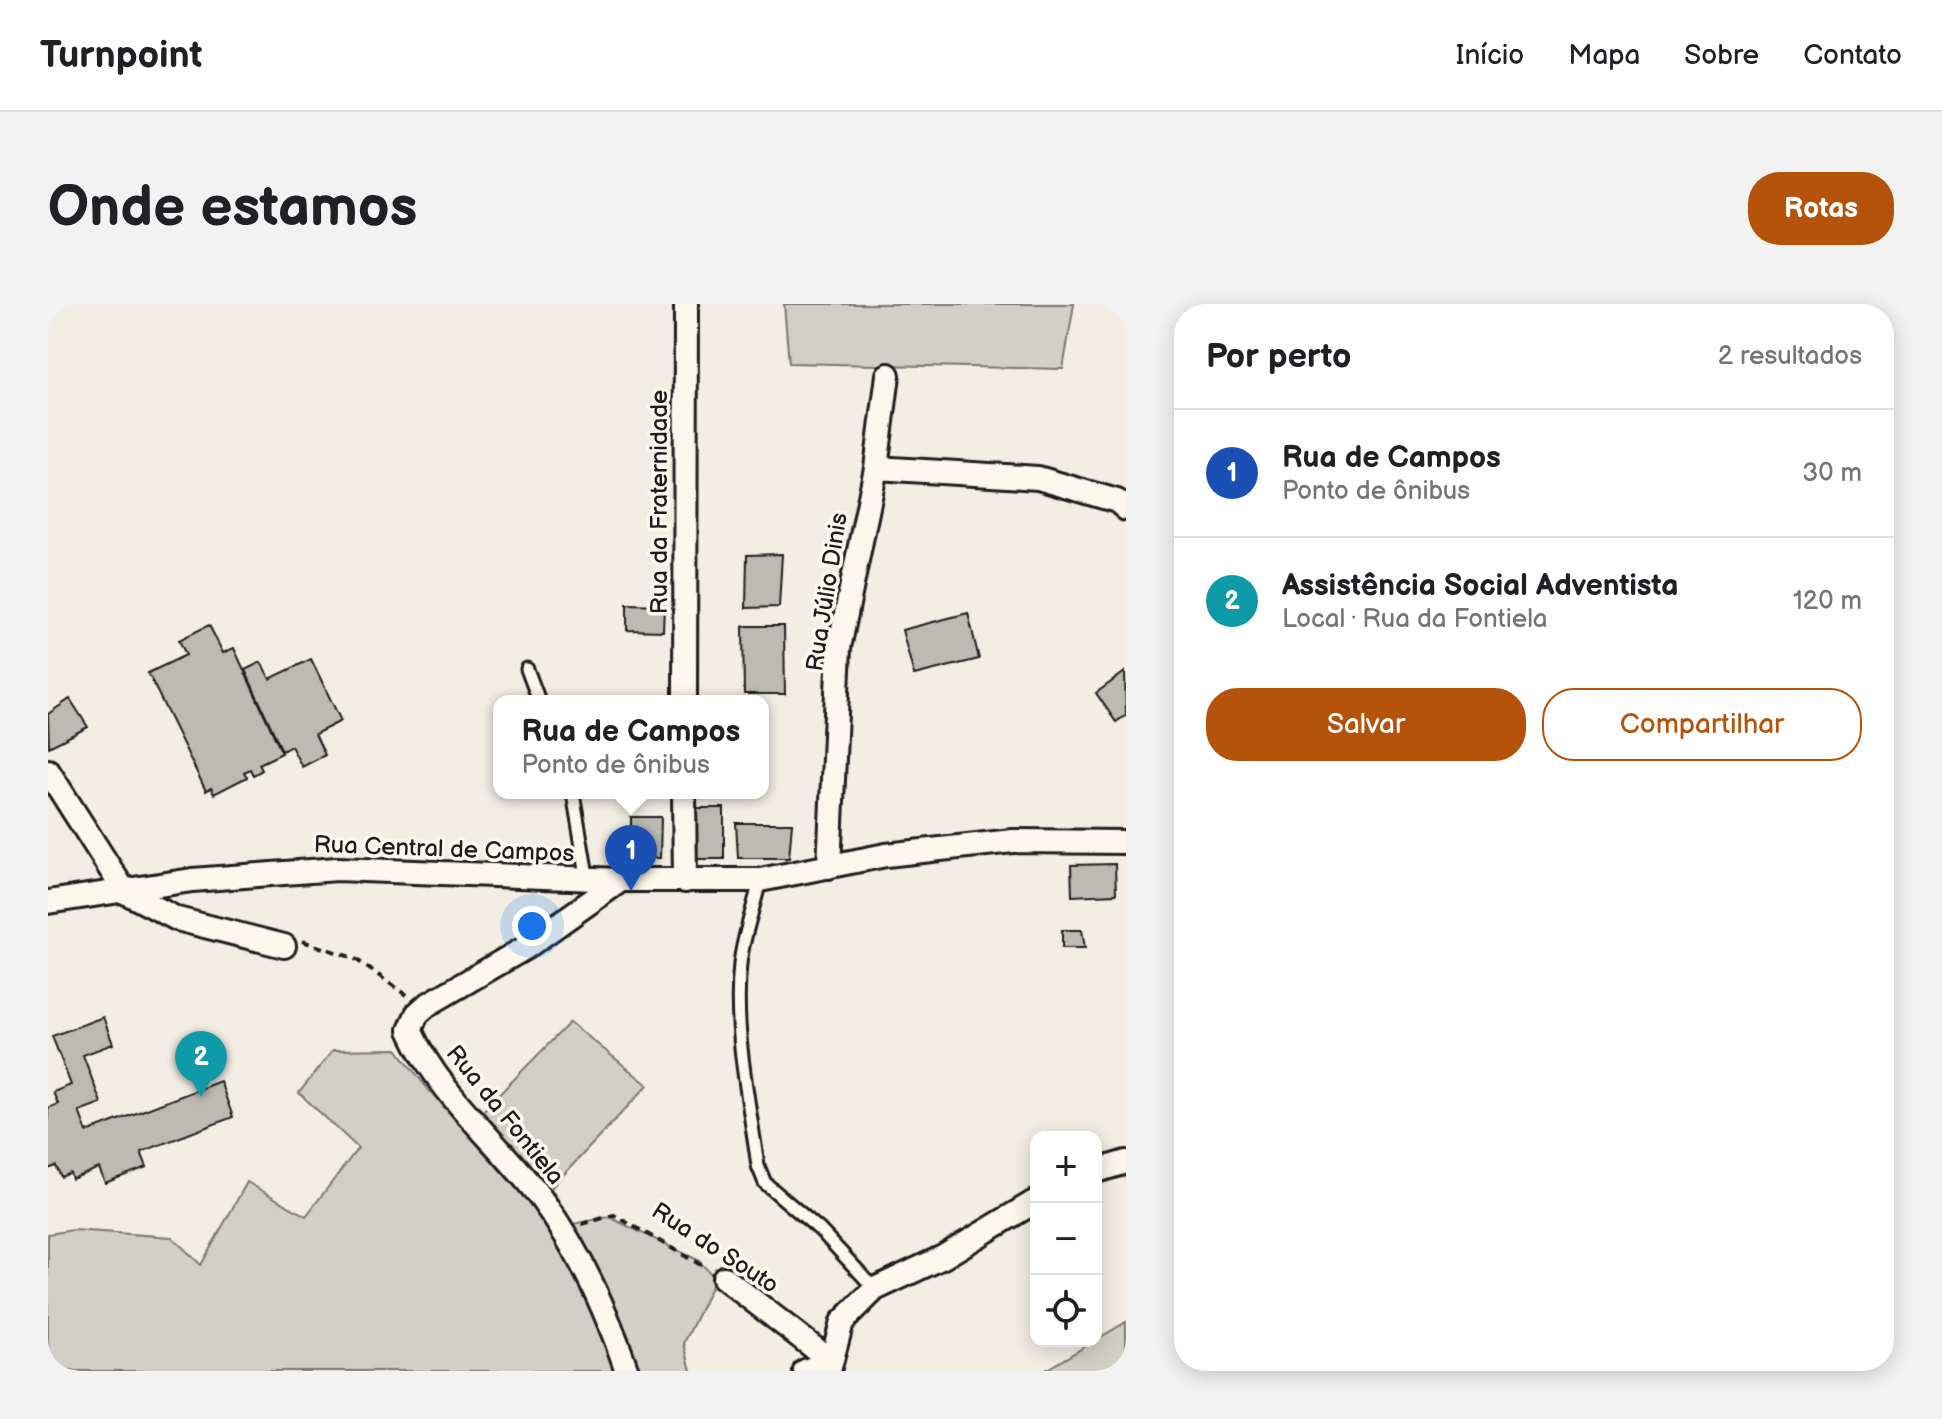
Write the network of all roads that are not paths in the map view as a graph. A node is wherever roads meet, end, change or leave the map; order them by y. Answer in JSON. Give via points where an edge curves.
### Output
{"nodes":[{"id":1,"x":686,"y":304,"type":"edge"},
{"id":2,"x":888,"y":375,"type":"dead end"},
{"id":3,"x":876,"y":468,"type":"junction"},
{"id":4,"x":1126,"y":509,"type":"edge"},
{"id":5,"x":527,"y":669,"type":"dead end"},
{"id":6,"x":537,"y":695,"type":"edge"},
{"id":7,"x":685,"y":695,"type":"edge"},
{"id":8,"x":48,"y":771,"type":"edge"},
{"id":9,"x":574,"y":799,"type":"edge"},
{"id":10,"x":684,"y":799,"type":"edge"},
{"id":11,"x":1126,"y":842,"type":"edge"},
{"id":12,"x":829,"y":867,"type":"junction"},
{"id":13,"x":760,"y":880,"type":"junction"},
{"id":14,"x":685,"y":881,"type":"junction"},
{"id":15,"x":591,"y":890,"type":"junction"},
{"id":16,"x":125,"y":892,"type":"junction"},
{"id":17,"x":48,"y":902,"type":"edge"},
{"id":18,"x":284,"y":946,"type":"road end"},
{"id":19,"x":1126,"y":1162,"type":"edge"},
{"id":20,"x":1102,"y":1169,"type":"edge"},
{"id":21,"x":1033,"y":1203,"type":"edge"},
{"id":22,"x":724,"y":1278,"type":"road end"},
{"id":23,"x":875,"y":1289,"type":"junction"},
{"id":24,"x":830,"y":1366,"type":"edge"},
{"id":25,"x":627,"y":1371,"type":"edge"},
{"id":26,"x":805,"y":1371,"type":"edge"}],
"edges":[{"from":1,"to":7,"type":"street","name":"Rua da Fraternidade"},
{"from":2,"to":3,"type":"street","name":"Rua Júlio Dinis"},
{"from":3,"to":4,"type":"street","via":[[1038,478],[1117,501]]},
{"from":3,"to":12,"type":"street","name":"Rua Júlio Dinis","via":[[839,648]]},
{"from":5,"to":6,"type":"lane"},
{"from":8,"to":16,"type":"street"},
{"from":9,"to":15,"type":"lane"},
{"from":10,"to":14,"type":"street"},
{"from":11,"to":12,"type":"street","name":"Rua Central de Campos","via":[[1013,841]]},
{"from":12,"to":13,"type":"street","name":"Rua Central de Campos"},
{"from":13,"to":14,"type":"street","name":"Rua Central de Campos"},
{"from":13,"to":23,"type":"lane","via":[[740,961],[739,988],[739,1034],[758,1166],[765,1183],[820,1230]]},
{"from":14,"to":15,"type":"street","name":"Rua Central de Campos","via":[[621,880]]},
{"from":15,"to":16,"type":"street","name":"Rua Central de Campos","via":[[337,869],[192,880]]},
{"from":15,"to":25,"type":"street","name":"Rua da Fontiela","via":[[417,1014],[410,1030],[456,1103],[517,1170],[561,1231],[614,1334]]},
{"from":16,"to":17,"type":"street","name":"Rua Central de Campos"},
{"from":16,"to":18,"type":"street","via":[[177,919]]},
{"from":19,"to":20,"type":"street"},
{"from":21,"to":23,"type":"street","via":[[943,1257]]},
{"from":22,"to":24,"type":"street","name":"Rua do Souto"},
{"from":23,"to":24,"type":"street","via":[[842,1322]]},
{"from":24,"to":26,"type":"street"}]}
